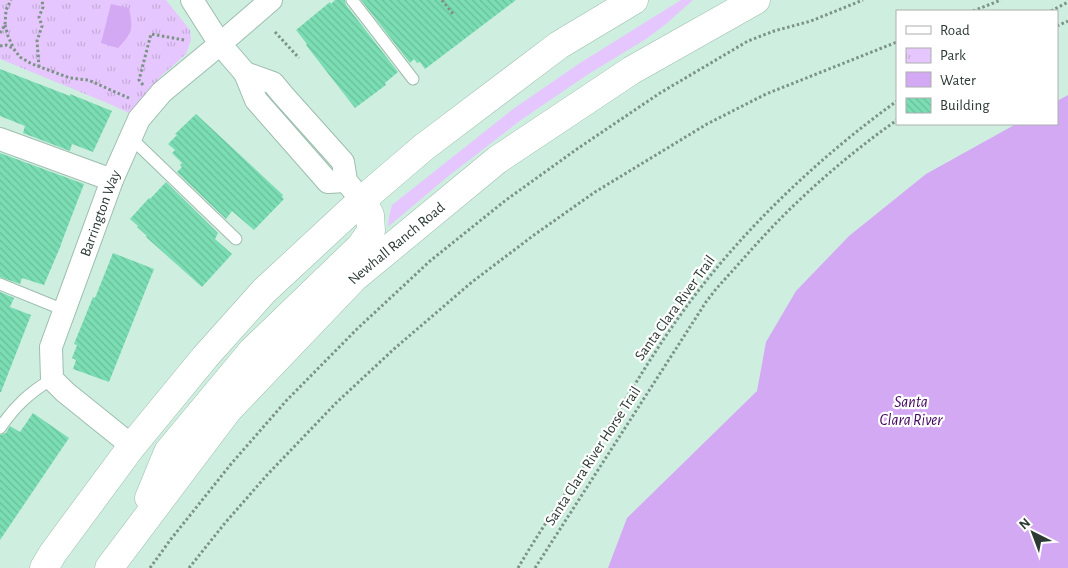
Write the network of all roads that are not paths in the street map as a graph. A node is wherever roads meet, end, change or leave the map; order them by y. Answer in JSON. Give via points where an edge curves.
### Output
{"nodes":[{"id":1,"x":192,"y":0,"type":"edge"},
{"id":2,"x":271,"y":0,"type":"edge"},
{"id":3,"x":352,"y":0,"type":"edge"},
{"id":4,"x":634,"y":0,"type":"edge"},
{"id":5,"x":756,"y":0,"type":"edge"},
{"id":6,"x":220,"y":44,"type":"junction"},
{"id":7,"x":413,"y":79,"type":"dead end"},
{"id":8,"x":0,"y":138,"type":"edge"},
{"id":9,"x":131,"y":138,"type":"junction"},
{"id":10,"x":112,"y":180,"type":"junction"},
{"id":11,"x":354,"y":190,"type":"junction"},
{"id":12,"x":236,"y":239,"type":"dead end"},
{"id":13,"x":0,"y":284,"type":"edge"},
{"id":14,"x":64,"y":310,"type":"junction"},
{"id":15,"x":52,"y":378,"type":"junction"},
{"id":16,"x":0,"y":428,"type":"edge"},
{"id":17,"x":132,"y":446,"type":"junction"},
{"id":18,"x":132,"y":537,"type":"junction"},
{"id":19,"x":44,"y":568,"type":"edge"},
{"id":20,"x":109,"y":568,"type":"edge"}],
"edges":[{"from":1,"to":6,"type":"street"},
{"from":2,"to":6,"type":"street","name":"Barrington Way"},
{"from":3,"to":7,"type":"lane"},
{"from":4,"to":11,"type":"main road","via":[[559,45],[424,147]]},
{"from":5,"to":18,"type":"main road","name":"Newhall Ranch Road","via":[[632,70],[497,160],[354,278],[228,410]]},
{"from":6,"to":9,"type":"street","name":"Barrington Way","via":[[162,92],[139,119]]},
{"from":6,"to":11,"type":"street","via":[[245,73],[273,84],[343,162]]},
{"from":8,"to":10,"type":"street"},
{"from":9,"to":10,"type":"street","name":"Barrington Way"},
{"from":9,"to":12,"type":"lane"},
{"from":10,"to":14,"type":"street","name":"Barrington Way"},
{"from":11,"to":17,"type":"main road","via":[[205,358]]},
{"from":11,"to":18,"type":"main road","via":[[370,214],[371,231],[361,246],[252,351],[168,452]]},
{"from":13,"to":14,"type":"lane"},
{"from":14,"to":15,"type":"street","name":"Barrington Way","via":[[50,347]]},
{"from":15,"to":16,"type":"lane","via":[[19,403]]},
{"from":15,"to":17,"type":"street"},
{"from":17,"to":19,"type":"main road"},
{"from":18,"to":20,"type":"main road","name":"Newhall Ranch Road"}]}
